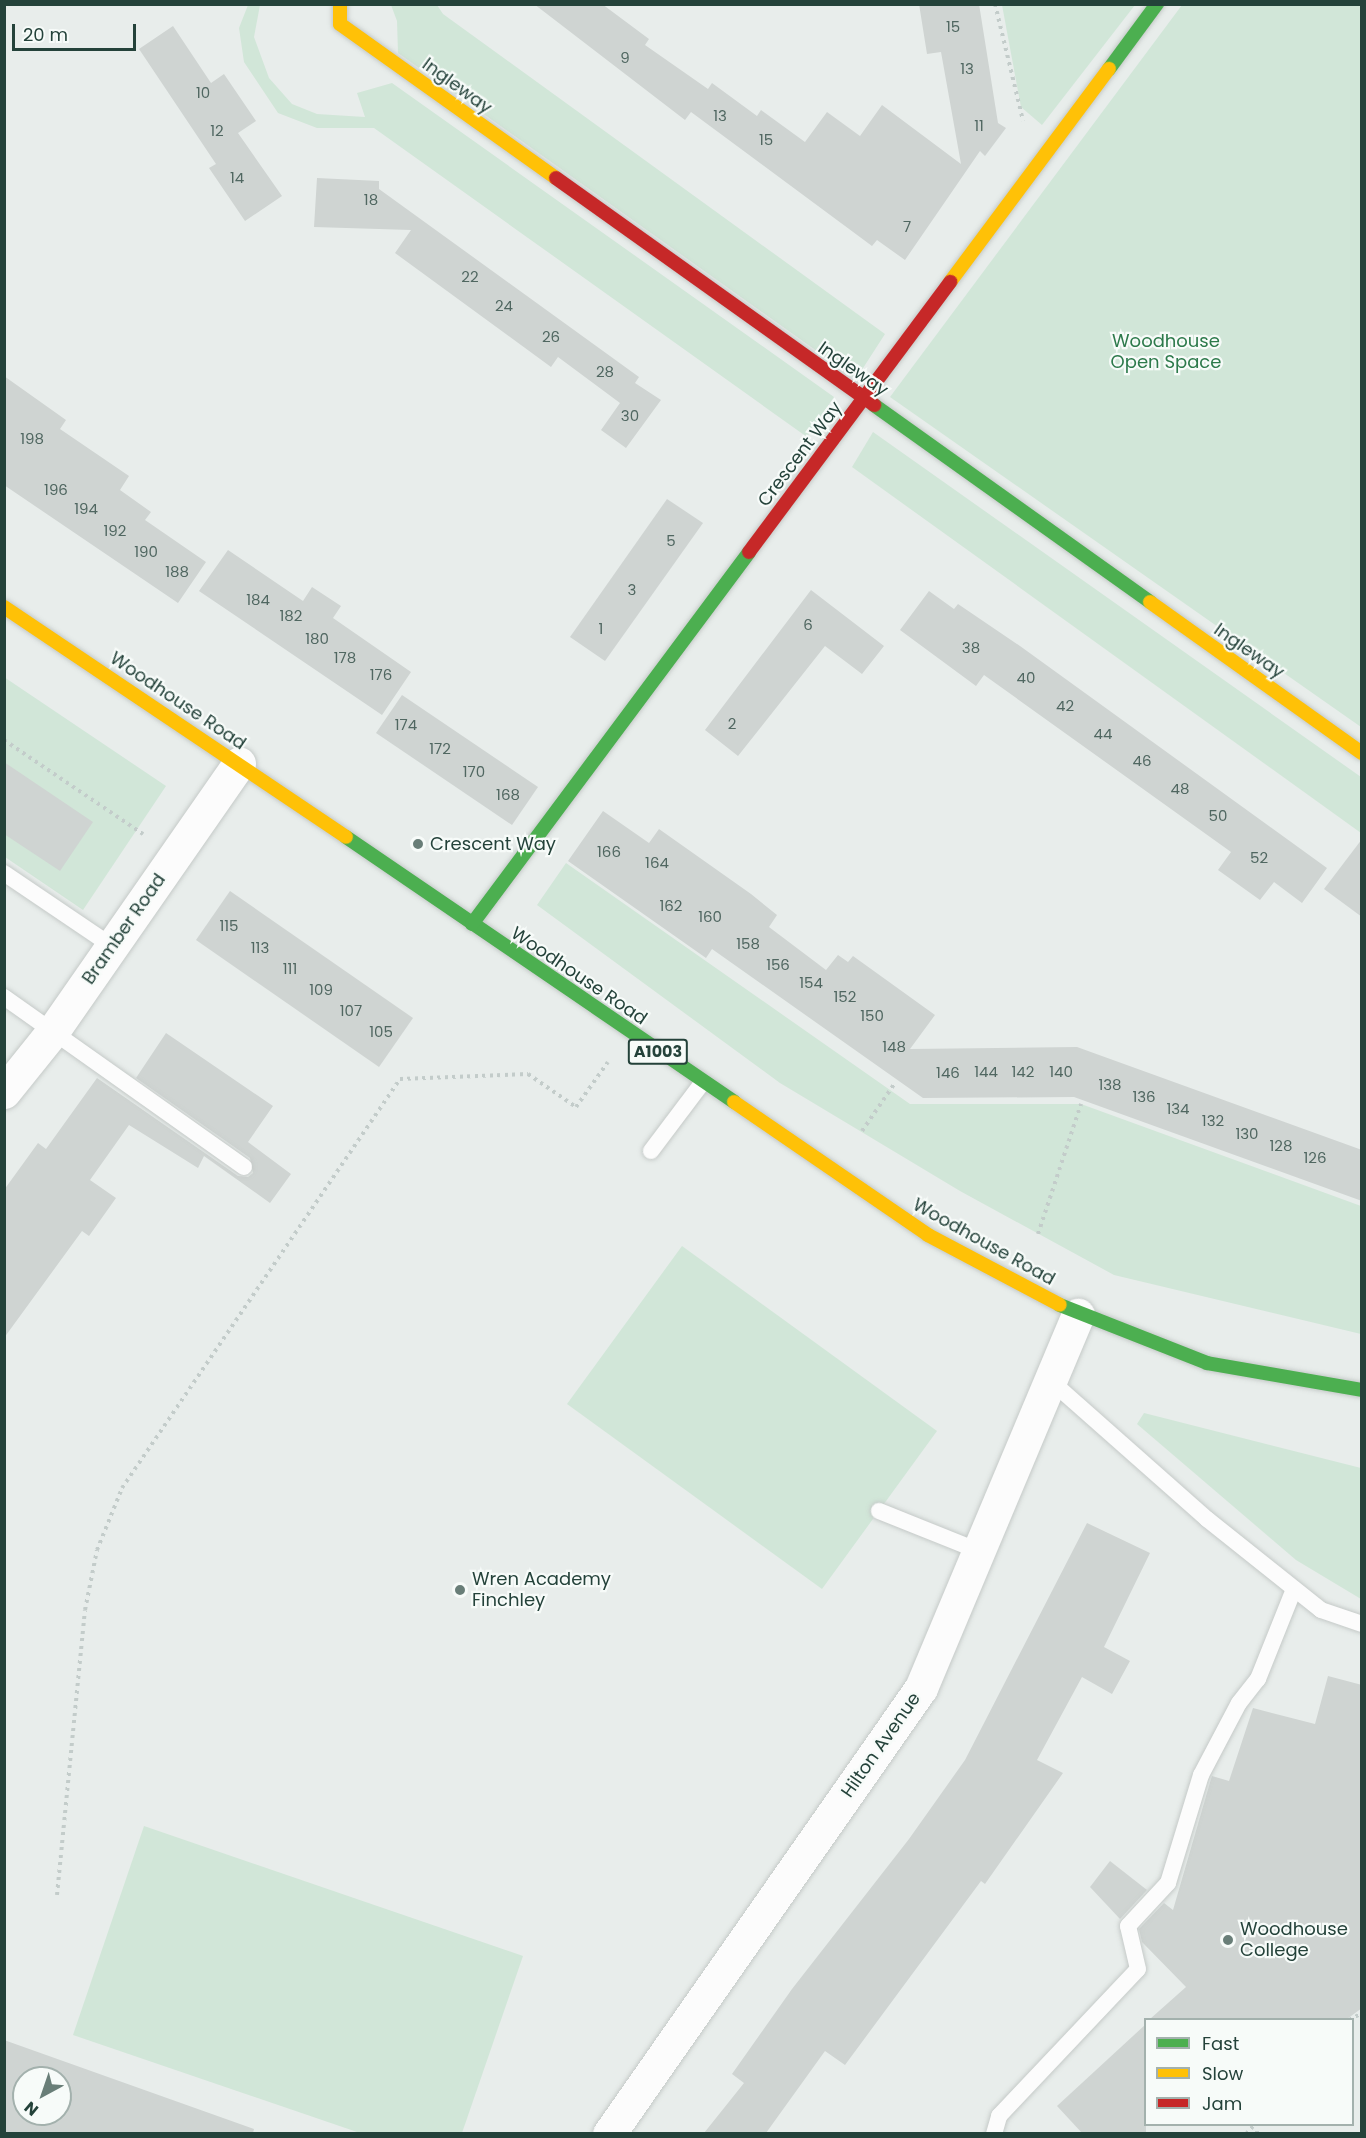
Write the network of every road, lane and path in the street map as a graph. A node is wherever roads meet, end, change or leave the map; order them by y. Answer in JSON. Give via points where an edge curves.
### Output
{"nodes":[{"id":1,"x":340,"y":4,"type":"edge"},
{"id":2,"x":995,"y":4,"type":"edge"},
{"id":3,"x":1157,"y":4,"type":"edge"},
{"id":4,"x":1051,"y":144,"type":"junction"},
{"id":5,"x":864,"y":398,"type":"junction"},
{"id":6,"x":4,"y":607,"type":"edge"},
{"id":7,"x":4,"y":740,"type":"edge"},
{"id":8,"x":1362,"y":753,"type":"edge"},
{"id":9,"x":239,"y":763,"type":"junction"},
{"id":10,"x":176,"y":855,"type":"junction"},
{"id":11,"x":4,"y":873,"type":"edge"},
{"id":12,"x":472,"y":924,"type":"junction"},
{"id":13,"x":112,"y":945,"type":"junction"},
{"id":14,"x":4,"y":997,"type":"edge"},
{"id":15,"x":53,"y":1031,"type":"junction"},
{"id":16,"x":629,"y":1032,"type":"junction"},
{"id":17,"x":703,"y":1082,"type":"junction"},
{"id":18,"x":896,"y":1083,"type":"dead end"},
{"id":19,"x":4,"y":1092,"type":"edge"},
{"id":20,"x":1081,"y":1104,"type":"dead end"},
{"id":21,"x":862,"y":1131,"type":"dead end"},
{"id":22,"x":651,"y":1150,"type":"dead end"},
{"id":23,"x":243,"y":1167,"type":"dead end"},
{"id":24,"x":1038,"y":1234,"type":"dead end"},
{"id":25,"x":1078,"y":1315,"type":"junction"},
{"id":26,"x":1051,"y":1381,"type":"junction"},
{"id":27,"x":1362,"y":1390,"type":"edge"},
{"id":28,"x":879,"y":1511,"type":"dead end"},
{"id":29,"x":979,"y":1551,"type":"junction"},
{"id":30,"x":1294,"y":1589,"type":"junction"},
{"id":31,"x":1362,"y":1624,"type":"edge"},
{"id":32,"x":57,"y":1895,"type":"dead end"},
{"id":33,"x":609,"y":2133,"type":"edge"},
{"id":34,"x":994,"y":2133,"type":"edge"}],
"edges":[{"from":1,"to":5,"type":"street","name":"Ingleway","via":[[340,24]]},
{"from":2,"to":4,"type":"path","via":[[1020,118]]},
{"from":3,"to":4,"type":"street","name":"Crescent Way"},
{"from":4,"to":5,"type":"street","name":"Crescent Way"},
{"from":5,"to":8,"type":"street","name":"Ingleway"},
{"from":5,"to":12,"type":"street","name":"Crescent Way"},
{"from":6,"to":9,"type":"street","name":"Woodhouse Road","number":"A1003"},
{"from":7,"to":10,"type":"path"},
{"from":9,"to":10,"type":"street","name":"Bramber Road"},
{"from":9,"to":12,"type":"street","name":"Woodhouse Road","number":"A1003"},
{"from":10,"to":13,"type":"street","name":"Bramber Road"},
{"from":11,"to":13,"type":"lane"},
{"from":12,"to":16,"type":"street","name":"Woodhouse Road","number":"A1003"},
{"from":13,"to":15,"type":"street","name":"Bramber Road"},
{"from":14,"to":15,"type":"lane"},
{"from":15,"to":19,"type":"street","name":"Bramber Road"},
{"from":15,"to":23,"type":"lane"},
{"from":16,"to":17,"type":"street","name":"Woodhouse Road","number":"A1003"},
{"from":16,"to":32,"type":"path","via":[[576,1107],[528,1074],[400,1079],[122,1488],[97,1551],[85,1611]]},
{"from":17,"to":22,"type":"lane"},
{"from":17,"to":25,"type":"street","name":"Woodhouse Road","number":"A1003","via":[[928,1235]]},
{"from":18,"to":21,"type":"path"},
{"from":20,"to":24,"type":"path"},
{"from":25,"to":26,"type":"street","name":"Hilton Avenue"},
{"from":25,"to":27,"type":"street","name":"Woodhouse Road","number":"A1003","via":[[1207,1364]]},
{"from":26,"to":29,"type":"street","name":"Hilton Avenue"},
{"from":26,"to":30,"type":"lane","via":[[1207,1519]]},
{"from":28,"to":29,"type":"lane"},
{"from":29,"to":33,"type":"street","name":"Hilton Avenue","via":[[921,1688]]},
{"from":30,"to":31,"type":"lane","via":[[1321,1610]]},
{"from":30,"to":34,"type":"lane","via":[[1258,1678],[1239,1703],[1201,1775],[1168,1883],[1128,1926],[1138,1969],[999,2116]]}]}
